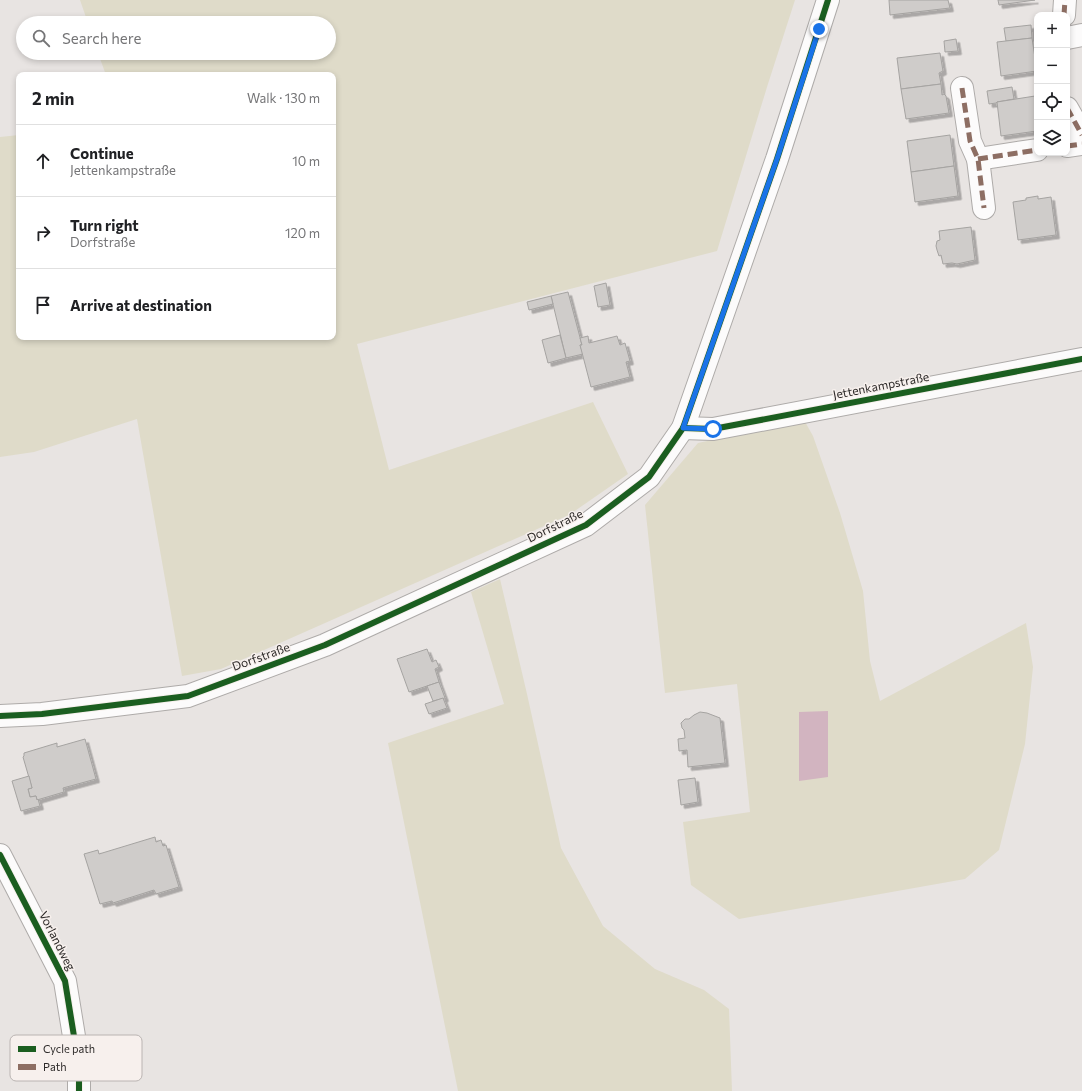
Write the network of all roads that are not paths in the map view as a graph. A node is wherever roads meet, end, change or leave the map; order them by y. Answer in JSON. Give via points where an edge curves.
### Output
{"nodes":[{"id":1,"x":828,"y":0,"type":"edge"},
{"id":2,"x":1065,"y":0,"type":"edge"},
{"id":3,"x":1064,"y":12,"type":"edge"},
{"id":4,"x":1082,"y":35,"type":"edge"},
{"id":5,"x":1070,"y":37,"type":"edge"},
{"id":6,"x":962,"y":88,"type":"dead end"},
{"id":7,"x":1070,"y":113,"type":"edge"},
{"id":8,"x":1082,"y":135,"type":"edge"},
{"id":9,"x":1082,"y":144,"type":"edge"},
{"id":10,"x":1070,"y":146,"type":"edge"},
{"id":11,"x":1034,"y":150,"type":"edge"},
{"id":12,"x":978,"y":159,"type":"junction"},
{"id":13,"x":984,"y":208,"type":"dead end"},
{"id":14,"x":1082,"y":359,"type":"edge"},
{"id":15,"x":683,"y":428,"type":"junction"},
{"id":16,"x":0,"y":716,"type":"edge"},
{"id":17,"x":0,"y":855,"type":"edge"},
{"id":18,"x":74,"y":1035,"type":"edge"}],
"edges":[{"from":1,"to":15,"type":"street","name":"Dorfstraße","via":[[777,159]]},
{"from":2,"to":3,"type":"street"},
{"from":4,"to":5,"type":"street"},
{"from":6,"to":12,"type":"street","via":[[970,141]]},
{"from":7,"to":8,"type":"street"},
{"from":9,"to":10,"type":"street"},
{"from":11,"to":12,"type":"street"},
{"from":12,"to":13,"type":"street"},
{"from":14,"to":15,"type":"street","name":"Jettenkampstraße","via":[[713,429]]},
{"from":15,"to":16,"type":"street","name":"Dorfstraße","via":[[648,476],[586,525],[325,645],[188,696],[42,714]]},
{"from":17,"to":18,"type":"street","name":"Vorlandweg","via":[[65,981]]}]}
